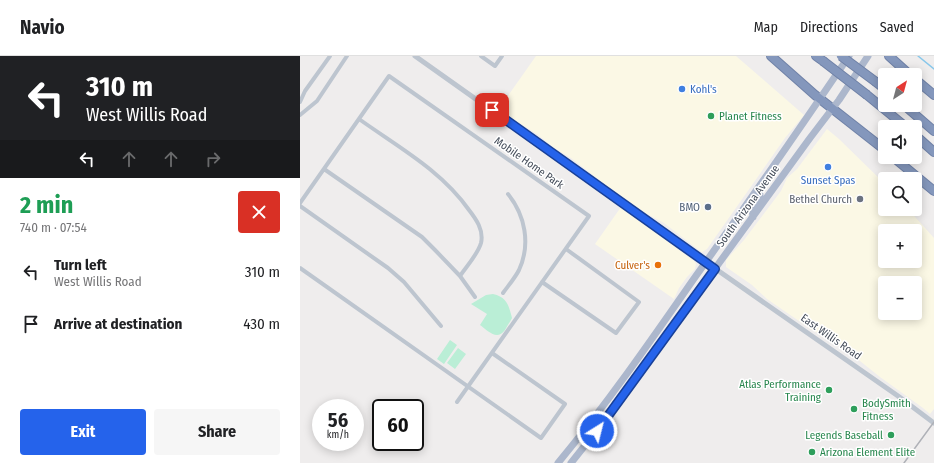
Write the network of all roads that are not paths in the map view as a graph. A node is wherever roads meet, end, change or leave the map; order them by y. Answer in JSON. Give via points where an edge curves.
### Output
{"nodes":[{"id":1,"x":330,"y":56,"type":"edge"},
{"id":2,"x":347,"y":56,"type":"edge"},
{"id":3,"x":415,"y":56,"type":"edge"},
{"id":4,"x":481,"y":56,"type":"edge"},
{"id":5,"x":502,"y":56,"type":"edge"},
{"id":6,"x":771,"y":56,"type":"edge"},
{"id":7,"x":816,"y":56,"type":"edge"},
{"id":8,"x":842,"y":56,"type":"edge"},
{"id":9,"x":849,"y":56,"type":"edge"},
{"id":10,"x":868,"y":56,"type":"edge"},
{"id":11,"x":889,"y":56,"type":"edge"},
{"id":12,"x":902,"y":68,"type":"edge"},
{"id":13,"x":878,"y":84,"type":"edge"},
{"id":14,"x":922,"y":85,"type":"edge"},
{"id":15,"x":934,"y":95,"type":"edge"},
{"id":16,"x":820,"y":98,"type":"junction"},
{"id":17,"x":300,"y":102,"type":"edge"},
{"id":18,"x":833,"y":108,"type":"junction"},
{"id":19,"x":912,"y":112,"type":"edge"},
{"id":20,"x":300,"y":115,"type":"edge"},
{"id":21,"x":359,"y":119,"type":"junction"},
{"id":22,"x":897,"y":120,"type":"edge"},
{"id":23,"x":934,"y":131,"type":"edge"},
{"id":24,"x":922,"y":141,"type":"edge"},
{"id":25,"x":878,"y":144,"type":"edge"},
{"id":26,"x":934,"y":152,"type":"edge"},
{"id":27,"x":901,"y":164,"type":"edge"},
{"id":28,"x":324,"y":169,"type":"junction"},
{"id":29,"x":759,"y":188,"type":"junction"},
{"id":30,"x":934,"y":191,"type":"edge"},
{"id":31,"x":508,"y":194,"type":"dead end"},
{"id":32,"x":300,"y":205,"type":"edge"},
{"id":33,"x":753,"y":217,"type":"junction"},
{"id":34,"x":566,"y":249,"type":"junction"},
{"id":35,"x":706,"y":262,"type":"junction"},
{"id":36,"x":300,"y":268,"type":"edge"},
{"id":37,"x":715,"y":269,"type":"junction"},
{"id":38,"x":460,"y":276,"type":"junction"},
{"id":39,"x":542,"y":282,"type":"junction"},
{"id":40,"x":503,"y":293,"type":"dead end"},
{"id":41,"x":475,"y":297,"type":"dead end"},
{"id":42,"x":441,"y":326,"type":"dead end"},
{"id":43,"x":492,"y":353,"type":"junction"},
{"id":44,"x":468,"y":386,"type":"junction"},
{"id":45,"x":457,"y":402,"type":"dead end"},
{"id":46,"x":934,"y":423,"type":"edge"},
{"id":47,"x":558,"y":463,"type":"edge"},
{"id":48,"x":571,"y":463,"type":"edge"}],
"edges":[{"from":1,"to":17,"type":"street"},
{"from":2,"to":20,"type":"street","via":[[317,101]]},
{"from":3,"to":35,"type":"street","name":"East Willis Road"},
{"from":4,"to":5,"type":"street","via":[[495,66]]},
{"from":6,"to":16,"type":"highway"},
{"from":7,"to":22,"type":"highway","bridge":true},
{"from":8,"to":13,"type":"highway","bridge":true},
{"from":9,"to":16,"type":"main road","name":"South Arizona Avenue"},
{"from":10,"to":18,"type":"main road","name":"South Arizona Avenue"},
{"from":11,"to":12,"type":"highway"},
{"from":14,"to":15,"type":"highway"},
{"from":16,"to":18,"type":"highway"},
{"from":16,"to":29,"type":"main road","name":"South Arizona Avenue"},
{"from":18,"to":25,"type":"highway"},
{"from":18,"to":33,"type":"main road","name":"South Arizona Avenue"},
{"from":19,"to":23,"type":"highway"},
{"from":21,"to":28,"type":"street","name":"Mobile Home Park"},
{"from":21,"to":34,"type":"street","name":"Mobile Home Park","via":[[390,76],[590,216]]},
{"from":21,"to":38,"type":"street","via":[[439,176],[461,198],[474,217],[480,228],[481,243]]},
{"from":24,"to":26,"type":"highway"},
{"from":27,"to":30,"type":"highway"},
{"from":28,"to":32,"type":"street","name":"Mobile Home Park"},
{"from":28,"to":38,"type":"street","via":[[422,237]]},
{"from":29,"to":33,"type":"main road","via":[[760,196],[752,208]]},
{"from":29,"to":35,"type":"main road","name":"South Arizona Avenue"},
{"from":31,"to":40,"type":"street","via":[[520,213],[526,239],[519,269]]},
{"from":32,"to":42,"type":"street","name":"Mobile Home Park","via":[[388,268],[404,282]]},
{"from":33,"to":37,"type":"main road","name":"South Arizona Avenue"},
{"from":34,"to":39,"type":"street","name":"Mobile Home Park"},
{"from":34,"to":39,"type":"street","via":[[639,302],[616,333]]},
{"from":35,"to":37,"type":"street","name":"East Willis Road"},
{"from":35,"to":47,"type":"main road","name":"South Arizona Avenue","via":[[615,389]]},
{"from":36,"to":44,"type":"street"},
{"from":37,"to":46,"type":"street","name":"East Willis Road","via":[[892,391]]},
{"from":37,"to":48,"type":"main road","name":"South Arizona Avenue"},
{"from":38,"to":41,"type":"street"},
{"from":39,"to":43,"type":"street","name":"Mobile Home Park"},
{"from":43,"to":44,"type":"street","name":"Mobile Home Park"},
{"from":43,"to":44,"type":"street","via":[[565,404],[541,438]]},
{"from":44,"to":45,"type":"street","name":"Mobile Home Park"}]}
